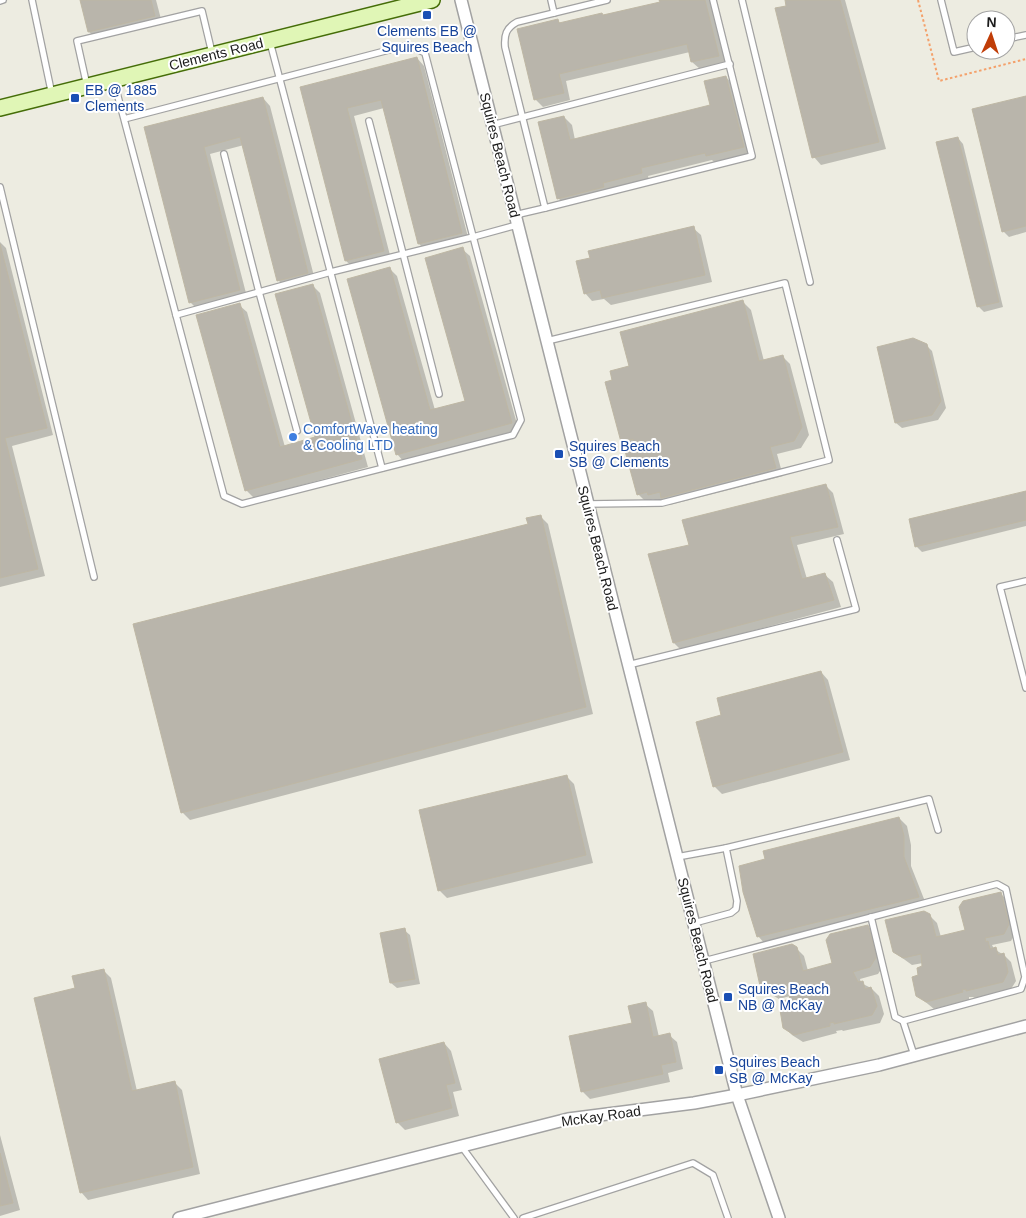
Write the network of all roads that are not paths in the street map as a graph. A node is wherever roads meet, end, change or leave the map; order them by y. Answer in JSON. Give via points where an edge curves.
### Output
{"nodes":[{"id":1,"x":32,"y":0,"type":"edge"},
{"id":2,"x":432,"y":0,"type":"edge"},
{"id":3,"x":461,"y":0,"type":"edge"},
{"id":4,"x":551,"y":0,"type":"edge"},
{"id":5,"x":607,"y":0,"type":"edge"},
{"id":6,"x":714,"y":0,"type":"edge"},
{"id":7,"x":742,"y":0,"type":"edge"},
{"id":8,"x":941,"y":0,"type":"edge"},
{"id":9,"x":554,"y":13,"type":"junction"},
{"id":10,"x":270,"y":40,"type":"junction"},
{"id":11,"x":966,"y":49,"type":"edge"},
{"id":12,"x":212,"y":55,"type":"junction"},
{"id":13,"x":730,"y":64,"type":"junction"},
{"id":14,"x":279,"y":78,"type":"junction"},
{"id":15,"x":114,"y":80,"type":"junction"},
{"id":16,"x":87,"y":86,"type":"junction"},
{"id":17,"x":52,"y":95,"type":"junction"},
{"id":18,"x":0,"y":108,"type":"edge"},
{"id":19,"x":523,"y":117,"type":"junction"},
{"id":20,"x":124,"y":119,"type":"junction"},
{"id":21,"x":369,"y":121,"type":"dead end"},
{"id":22,"x":492,"y":125,"type":"junction"},
{"id":23,"x":224,"y":154,"type":"dead end"},
{"id":24,"x":0,"y":187,"type":"edge"},
{"id":25,"x":545,"y":208,"type":"junction"},
{"id":26,"x":516,"y":220,"type":"junction"},
{"id":27,"x":473,"y":237,"type":"junction"},
{"id":28,"x":403,"y":254,"type":"junction"},
{"id":29,"x":331,"y":272,"type":"junction"},
{"id":30,"x":810,"y":282,"type":"dead end"},
{"id":31,"x":259,"y":292,"type":"junction"},
{"id":32,"x":176,"y":315,"type":"junction"},
{"id":33,"x":547,"y":340,"type":"junction"},
{"id":34,"x":439,"y":394,"type":"dead end"},
{"id":35,"x":297,"y":431,"type":"dead end"},
{"id":36,"x":382,"y":468,"type":"junction"},
{"id":37,"x":587,"y":504,"type":"junction"},
{"id":38,"x":838,"y":540,"type":"dead end"},
{"id":39,"x":94,"y":576,"type":"dead end"},
{"id":40,"x":1026,"y":581,"type":"edge"},
{"id":41,"x":628,"y":665,"type":"junction"},
{"id":42,"x":1026,"y":688,"type":"edge"},
{"id":43,"x":938,"y":830,"type":"dead end"},
{"id":44,"x":726,"y":848,"type":"junction"},
{"id":45,"x":677,"y":857,"type":"junction"},
{"id":46,"x":871,"y":917,"type":"junction"},
{"id":47,"x":694,"y":923,"type":"junction"},
{"id":48,"x":704,"y":961,"type":"junction"},
{"id":49,"x":903,"y":1021,"type":"junction"},
{"id":50,"x":1026,"y":1026,"type":"edge"},
{"id":51,"x":914,"y":1055,"type":"junction"},
{"id":52,"x":737,"y":1095,"type":"junction"},
{"id":53,"x":462,"y":1147,"type":"junction"},
{"id":54,"x":179,"y":1218,"type":"edge"},
{"id":55,"x":514,"y":1218,"type":"edge"},
{"id":56,"x":524,"y":1218,"type":"edge"},
{"id":57,"x":728,"y":1218,"type":"edge"},
{"id":58,"x":779,"y":1218,"type":"edge"}],
"edges":[{"from":1,"to":17,"type":"lane"},
{"from":2,"to":10,"type":"street","name":"Clements Road"},
{"from":3,"to":22,"type":"street","name":"Squires Beach Road"},
{"from":4,"to":9,"type":"lane"},
{"from":5,"to":9,"type":"lane"},
{"from":6,"to":13,"type":"lane"},
{"from":7,"to":30,"type":"lane"},
{"from":8,"to":11,"type":"lane","via":[[954,52]]},
{"from":9,"to":19,"type":"lane","via":[[517,22],[505,34],[505,47]]},
{"from":10,"to":12,"type":"street","name":"Clements Road"},
{"from":10,"to":14,"type":"lane"},
{"from":12,"to":15,"type":"street","name":"Clements Road"},
{"from":12,"to":16,"type":"lane","via":[[202,11],[77,41]]},
{"from":13,"to":19,"type":"lane"},
{"from":13,"to":25,"type":"lane","via":[[752,156]]},
{"from":14,"to":20,"type":"lane"},
{"from":14,"to":27,"type":"lane","via":[[408,45],[425,53]]},
{"from":14,"to":29,"type":"lane"},
{"from":15,"to":16,"type":"street","name":"Clements Road"},
{"from":15,"to":20,"type":"lane"},
{"from":16,"to":17,"type":"street","name":"Clements Road"},
{"from":17,"to":18,"type":"street","name":"Clements Road"},
{"from":19,"to":22,"type":"lane"},
{"from":19,"to":25,"type":"lane"},
{"from":20,"to":32,"type":"lane"},
{"from":21,"to":28,"type":"lane"},
{"from":22,"to":26,"type":"street","name":"Squires Beach Road"},
{"from":23,"to":31,"type":"lane"},
{"from":24,"to":39,"type":"lane"},
{"from":25,"to":26,"type":"lane"},
{"from":26,"to":27,"type":"lane"},
{"from":26,"to":33,"type":"street","name":"Squires Beach Road"},
{"from":27,"to":28,"type":"lane"},
{"from":27,"to":36,"type":"lane","via":[[521,420],[513,435]]},
{"from":28,"to":29,"type":"lane"},
{"from":28,"to":34,"type":"lane"},
{"from":29,"to":31,"type":"lane"},
{"from":29,"to":36,"type":"lane"},
{"from":31,"to":32,"type":"lane"},
{"from":31,"to":35,"type":"lane"},
{"from":32,"to":36,"type":"lane","via":[[224,496],[242,504]]},
{"from":33,"to":37,"type":"street","name":"Squires Beach Road"},
{"from":33,"to":37,"type":"lane","via":[[785,283],[829,460],[662,503]]},
{"from":37,"to":41,"type":"street","name":"Squires Beach Road"},
{"from":38,"to":41,"type":"lane","via":[[856,609]]},
{"from":40,"to":42,"type":"lane","via":[[1000,587]]},
{"from":41,"to":45,"type":"street","name":"Squires Beach Road"},
{"from":43,"to":44,"type":"lane","via":[[929,799]]},
{"from":44,"to":45,"type":"lane"},
{"from":44,"to":47,"type":"lane","via":[[736,909]]},
{"from":45,"to":47,"type":"street","name":"Squires Beach Road"},
{"from":46,"to":48,"type":"lane"},
{"from":46,"to":49,"type":"lane","via":[[895,1017]]},
{"from":46,"to":49,"type":"lane","via":[[997,884],[1006,889],[1025,977],[1021,989]]},
{"from":47,"to":48,"type":"street","name":"Squires Beach Road"},
{"from":48,"to":52,"type":"street","name":"Squires Beach Road"},
{"from":49,"to":51,"type":"lane"},
{"from":50,"to":51,"type":"street","name":"McKay Road"},
{"from":51,"to":52,"type":"street","name":"McKay Road"},
{"from":52,"to":53,"type":"street","name":"McKay Road","via":[[568,1119]]},
{"from":52,"to":58,"type":"street","name":"Squires Beach Road"},
{"from":53,"to":54,"type":"street","name":"McKay Road"},
{"from":53,"to":55,"type":"lane"},
{"from":56,"to":57,"type":"lane","via":[[693,1163],[713,1175]]}]}
